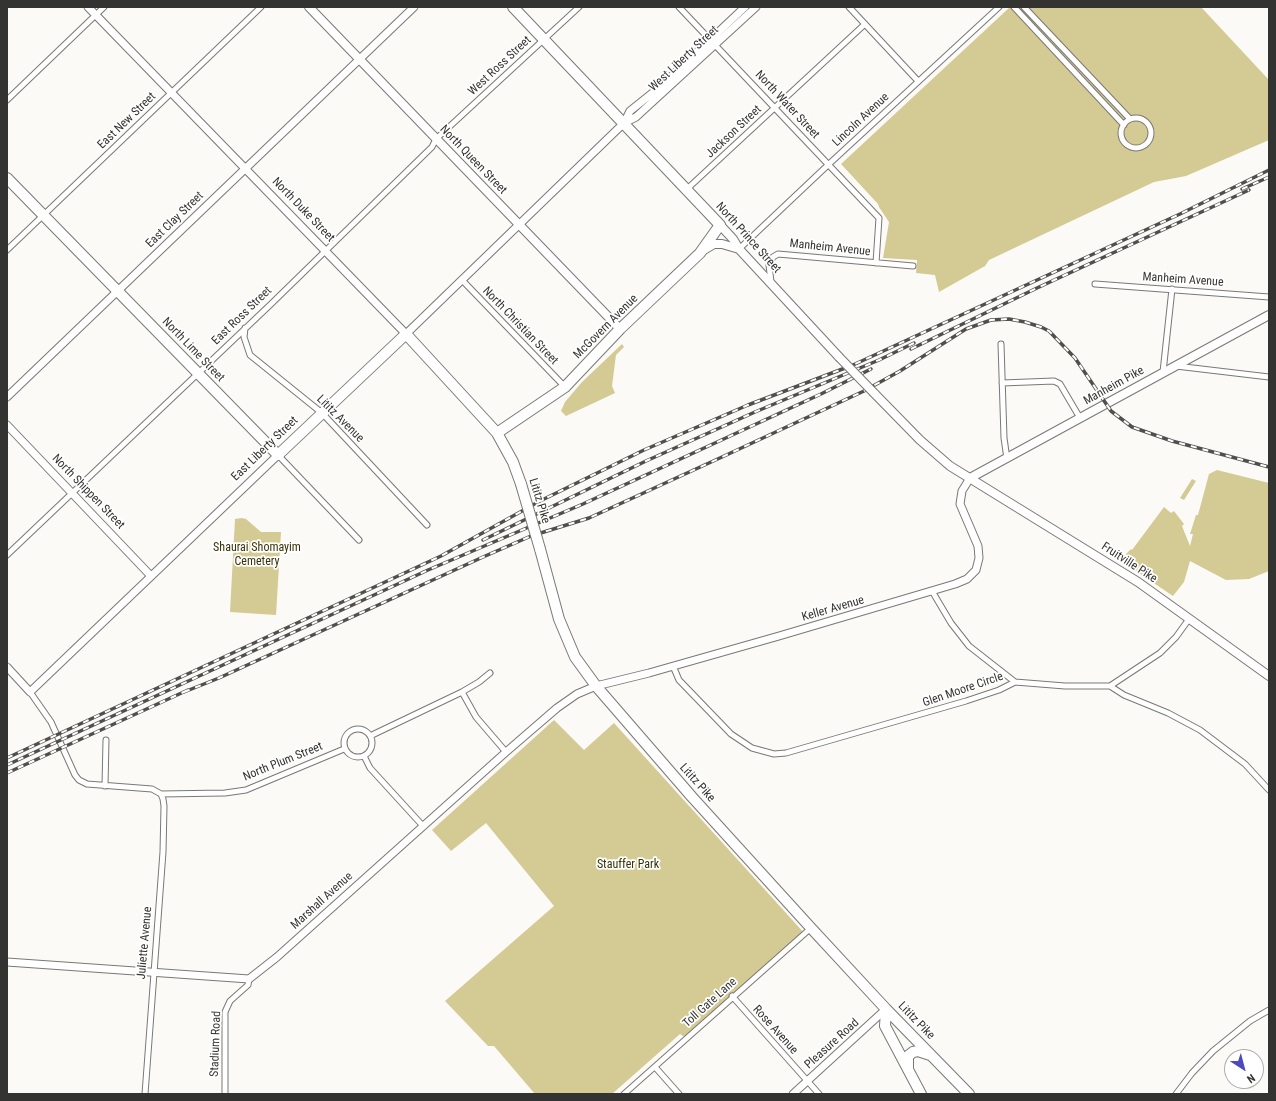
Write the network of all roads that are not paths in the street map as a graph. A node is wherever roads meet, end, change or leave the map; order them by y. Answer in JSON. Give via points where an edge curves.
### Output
{"nodes":[{"id":1,"x":88,"y":7,"type":"edge"},
{"id":2,"x":104,"y":7,"type":"edge"},
{"id":3,"x":261,"y":7,"type":"edge"},
{"id":4,"x":309,"y":7,"type":"edge"},
{"id":5,"x":414,"y":7,"type":"edge"},
{"id":6,"x":513,"y":7,"type":"edge"},
{"id":7,"x":579,"y":7,"type":"edge"},
{"id":8,"x":679,"y":7,"type":"edge"},
{"id":9,"x":745,"y":7,"type":"edge"},
{"id":10,"x":756,"y":7,"type":"edge"},
{"id":11,"x":849,"y":7,"type":"edge"},
{"id":12,"x":999,"y":7,"type":"edge"},
{"id":13,"x":1014,"y":7,"type":"edge"},
{"id":14,"x":1024,"y":7,"type":"edge"},
{"id":15,"x":96,"y":15,"type":"junction"},
{"id":16,"x":865,"y":24,"type":"junction"},
{"id":17,"x":544,"y":39,"type":"junction"},
{"id":18,"x":713,"y":42,"type":"junction"},
{"id":19,"x":359,"y":60,"type":"junction"},
{"id":20,"x":918,"y":81,"type":"junction"},
{"id":21,"x":172,"y":93,"type":"junction"},
{"id":22,"x":7,"y":100,"type":"edge"},
{"id":23,"x":775,"y":108,"type":"junction"},
{"id":24,"x":1130,"y":119,"type":"junction"},
{"id":25,"x":624,"y":123,"type":"junction"},
{"id":26,"x":1124,"y":125,"type":"junction"},
{"id":27,"x":436,"y":139,"type":"junction"},
{"id":28,"x":828,"y":164,"type":"junction"},
{"id":29,"x":245,"y":169,"type":"junction"},
{"id":30,"x":7,"y":178,"type":"edge"},
{"id":31,"x":687,"y":189,"type":"junction"},
{"id":32,"x":43,"y":215,"type":"junction"},
{"id":33,"x":519,"y":225,"type":"junction"},
{"id":34,"x":720,"y":225,"type":"junction"},
{"id":35,"x":739,"y":249,"type":"junction"},
{"id":36,"x":7,"y":250,"type":"edge"},
{"id":37,"x":325,"y":250,"type":"junction"},
{"id":38,"x":700,"y":253,"type":"junction"},
{"id":39,"x":876,"y":263,"type":"junction"},
{"id":40,"x":913,"y":266,"type":"dead end"},
{"id":41,"x":462,"y":280,"type":"junction"},
{"id":42,"x":771,"y":283,"type":"junction"},
{"id":43,"x":1094,"y":284,"type":"dead end"},
{"id":44,"x":1172,"y":289,"type":"junction"},
{"id":45,"x":117,"y":291,"type":"junction"},
{"id":46,"x":1269,"y":297,"type":"edge"},
{"id":47,"x":1269,"y":315,"type":"edge"},
{"id":48,"x":245,"y":328,"type":"junction"},
{"id":49,"x":620,"y":329,"type":"junction"},
{"id":50,"x":406,"y":334,"type":"junction"},
{"id":51,"x":1001,"y":344,"type":"dead end"},
{"id":52,"x":1175,"y":366,"type":"junction"},
{"id":53,"x":1163,"y":372,"type":"junction"},
{"id":54,"x":197,"y":373,"type":"junction"},
{"id":55,"x":1269,"y":377,"type":"edge"},
{"id":56,"x":1002,"y":383,"type":"junction"},
{"id":57,"x":565,"y":387,"type":"junction"},
{"id":58,"x":7,"y":397,"type":"edge"},
{"id":59,"x":322,"y":413,"type":"junction"},
{"id":60,"x":1080,"y":418,"type":"junction"},
{"id":61,"x":7,"y":425,"type":"edge"},
{"id":62,"x":497,"y":433,"type":"junction"},
{"id":63,"x":278,"y":455,"type":"junction"},
{"id":64,"x":1007,"y":459,"type":"junction"},
{"id":65,"x":970,"y":478,"type":"junction"},
{"id":66,"x":73,"y":492,"type":"junction"},
{"id":67,"x":427,"y":525,"type":"dead end"},
{"id":68,"x":359,"y":540,"type":"dead end"},
{"id":69,"x":7,"y":555,"type":"edge"},
{"id":70,"x":152,"y":576,"type":"junction"},
{"id":71,"x":932,"y":591,"type":"junction"},
{"id":72,"x":1189,"y":619,"type":"junction"},
{"id":73,"x":673,"y":666,"type":"junction"},
{"id":74,"x":7,"y":667,"type":"edge"},
{"id":75,"x":490,"y":673,"type":"dead end"},
{"id":76,"x":1269,"y":676,"type":"edge"},
{"id":77,"x":1015,"y":682,"type":"junction"},
{"id":78,"x":596,"y":686,"type":"junction"},
{"id":79,"x":1110,"y":686,"type":"junction"},
{"id":80,"x":30,"y":692,"type":"junction"},
{"id":81,"x":462,"y":692,"type":"junction"},
{"id":82,"x":370,"y":736,"type":"junction"},
{"id":83,"x":106,"y":740,"type":"dead end"},
{"id":84,"x":344,"y":748,"type":"junction"},
{"id":85,"x":506,"y":752,"type":"junction"},
{"id":86,"x":364,"y":756,"type":"junction"},
{"id":87,"x":105,"y":786,"type":"junction"},
{"id":88,"x":1269,"y":790,"type":"edge"},
{"id":89,"x":160,"y":794,"type":"junction"},
{"id":90,"x":423,"y":826,"type":"junction"},
{"id":91,"x":811,"y":928,"type":"junction"},
{"id":92,"x":7,"y":962,"type":"edge"},
{"id":93,"x":153,"y":973,"type":"junction"},
{"id":94,"x":248,"y":979,"type":"junction"},
{"id":95,"x":732,"y":996,"type":"junction"},
{"id":96,"x":886,"y":1010,"type":"junction"},
{"id":97,"x":1269,"y":1010,"type":"edge"},
{"id":98,"x":932,"y":1056,"type":"junction"},
{"id":99,"x":655,"y":1067,"type":"junction"},
{"id":100,"x":908,"y":1070,"type":"junction"},
{"id":101,"x":808,"y":1081,"type":"junction"},
{"id":102,"x":145,"y":1094,"type":"edge"},
{"id":103,"x":225,"y":1094,"type":"edge"},
{"id":104,"x":624,"y":1094,"type":"edge"},
{"id":105,"x":679,"y":1094,"type":"edge"},
{"id":106,"x":793,"y":1094,"type":"edge"},
{"id":107,"x":819,"y":1094,"type":"edge"},
{"id":108,"x":921,"y":1094,"type":"edge"},
{"id":109,"x":969,"y":1094,"type":"edge"},
{"id":110,"x":1176,"y":1094,"type":"edge"}],
"edges":[{"from":1,"to":15,"type":"main road","name":"North Duke Street"},
{"from":2,"to":15,"type":"street"},
{"from":3,"to":21,"type":"street","name":"East New Street"},
{"from":4,"to":19,"type":"main road","name":"North Queen Street"},
{"from":5,"to":19,"type":"main road","name":"East Clay Street"},
{"from":6,"to":17,"type":"highway","name":"North Prince Street"},
{"from":7,"to":17,"type":"street","name":"West Ross Street"},
{"from":8,"to":18,"type":"street","name":"North Water Street"},
{"from":9,"to":18,"type":"main road","name":"West Liberty Street"},
{"from":10,"to":18,"type":"main road","name":"West Liberty Street"},
{"from":11,"to":16,"type":"street"},
{"from":12,"to":20,"type":"street","name":"Lincoln Avenue"},
{"from":13,"to":26,"type":"street"},
{"from":14,"to":24,"type":"street"},
{"from":15,"to":21,"type":"main road","name":"North Duke Street"},
{"from":15,"to":22,"type":"street"},
{"from":16,"to":20,"type":"street"},
{"from":16,"to":23,"type":"street","name":"Jackson Street"},
{"from":17,"to":25,"type":"highway","name":"North Prince Street"},
{"from":17,"to":27,"type":"street","name":"West Ross Street"},
{"from":18,"to":23,"type":"street","name":"North Water Street"},
{"from":18,"to":25,"type":"main road","name":"West Liberty Street","via":[[636,117]]},
{"from":19,"to":27,"type":"main road","name":"North Queen Street"},
{"from":19,"to":29,"type":"main road","name":"East Clay Street"},
{"from":20,"to":28,"type":"street","name":"Lincoln Avenue"},
{"from":21,"to":29,"type":"main road","name":"North Duke Street"},
{"from":21,"to":32,"type":"street","name":"East New Street"},
{"from":23,"to":28,"type":"street","name":"North Water Street"},
{"from":23,"to":31,"type":"street","name":"Jackson Street"},
{"from":24,"to":26,"type":"street"},
{"from":24,"to":26,"type":"street","via":[[1140,118],[1149,126],[1151,133],[1148,142],[1140,147],[1127,144],[1122,133]]},
{"from":25,"to":31,"type":"highway","name":"North Prince Street"},
{"from":25,"to":33,"type":"main road","name":"West Liberty Street"},
{"from":27,"to":33,"type":"main road","name":"North Queen Street"},
{"from":27,"to":37,"type":"street","name":"East Ross Street","via":[[432,147]]},
{"from":28,"to":35,"type":"street","name":"Lincoln Avenue"},
{"from":28,"to":39,"type":"street","name":"North Water Street","via":[[879,218]]},
{"from":29,"to":37,"type":"main road","name":"North Duke Street"},
{"from":29,"to":45,"type":"main road","name":"East Clay Street"},
{"from":30,"to":32,"type":"highway","name":"North Lime Street"},
{"from":31,"to":34,"type":"highway","name":"North Prince Street"},
{"from":32,"to":36,"type":"street","name":"East New Street"},
{"from":32,"to":45,"type":"highway","name":"North Lime Street"},
{"from":33,"to":41,"type":"main road","name":"East Liberty Street"},
{"from":33,"to":49,"type":"main road","name":"North Queen Street"},
{"from":34,"to":35,"type":"main road","name":"North Prince Street"},
{"from":34,"to":38,"type":"highway","name":"McGovern Avenue"},
{"from":35,"to":38,"type":"main road","via":[[714,244]]},
{"from":35,"to":42,"type":"main road","name":"North Prince Street"},
{"from":37,"to":48,"type":"street","name":"East Ross Street"},
{"from":37,"to":50,"type":"main road","name":"North Duke Street"},
{"from":38,"to":49,"type":"highway","name":"McGovern Avenue"},
{"from":39,"to":40,"type":"street","name":"Manheim Avenue"},
{"from":39,"to":42,"type":"street","name":"Manheim Avenue","via":[[778,254],[772,257],[769,265]]},
{"from":41,"to":50,"type":"main road","name":"East Liberty Street"},
{"from":41,"to":57,"type":"street","name":"North Christian Street"},
{"from":42,"to":65,"type":"main road","name":"North Prince Street","bridge":true,"via":[[925,445],[950,466]]},
{"from":43,"to":44,"type":"street","name":"Manheim Avenue"},
{"from":44,"to":46,"type":"street","name":"Manheim Avenue"},
{"from":44,"to":53,"type":"street"},
{"from":45,"to":54,"type":"highway","name":"North Lime Street"},
{"from":45,"to":58,"type":"main road","name":"East Clay Street"},
{"from":47,"to":52,"type":"main road","name":"Manheim Pike"},
{"from":48,"to":54,"type":"street","name":"East Ross Street"},
{"from":48,"to":59,"type":"street","name":"Lititz Avenue","via":[[244,337],[250,355]]},
{"from":49,"to":57,"type":"highway","name":"McGovern Avenue"},
{"from":50,"to":59,"type":"highway","name":"East Liberty Street"},
{"from":50,"to":62,"type":"highway","name":"North Duke Street"},
{"from":51,"to":56,"type":"street"},
{"from":52,"to":53,"type":"main road","name":"Manheim Pike"},
{"from":52,"to":55,"type":"street"},
{"from":53,"to":60,"type":"main road","name":"Manheim Pike"},
{"from":54,"to":63,"type":"highway","name":"North Lime Street"},
{"from":54,"to":66,"type":"street","name":"East Ross Street"},
{"from":56,"to":60,"type":"street","via":[[1054,381],[1060,384]]},
{"from":56,"to":64,"type":"street"},
{"from":57,"to":62,"type":"highway","name":"McGovern Avenue"},
{"from":59,"to":63,"type":"highway","name":"East Liberty Street"},
{"from":59,"to":67,"type":"street","name":"Lititz Avenue"},
{"from":60,"to":64,"type":"main road","name":"Manheim Pike"},
{"from":61,"to":66,"type":"main road","name":"North Shippen Street"},
{"from":62,"to":78,"type":"highway","name":"Lititz Pike","bridge":true,"via":[[513,462],[521,484],[559,619],[575,657]]},
{"from":63,"to":68,"type":"street","name":"North Lime Street"},
{"from":63,"to":70,"type":"main road","name":"East Liberty Street"},
{"from":64,"to":65,"type":"main road","name":"Manheim Pike"},
{"from":65,"to":71,"type":"main road","name":"Keller Avenue","via":[[962,491],[960,504],[978,546],[978,565],[967,579]]},
{"from":65,"to":72,"type":"main road","name":"Fruitville Pike","via":[[1133,579]]},
{"from":66,"to":69,"type":"street","name":"East Ross Street"},
{"from":66,"to":70,"type":"main road","name":"North Shippen Street"},
{"from":70,"to":80,"type":"main road","name":"East Liberty Street"},
{"from":71,"to":73,"type":"main road","name":"Keller Avenue"},
{"from":71,"to":77,"type":"street","via":[[951,623],[970,646]]},
{"from":72,"to":76,"type":"main road","name":"Fruitville Pike"},
{"from":72,"to":79,"type":"street","via":[[1161,652]]},
{"from":73,"to":77,"type":"street","name":"Glen Moore Circle","via":[[680,680],[731,734],[752,748],[774,754],[786,753],[966,701]]},
{"from":73,"to":78,"type":"main road","name":"Keller Avenue"},
{"from":74,"to":80,"type":"main road","name":"North Plum Street"},
{"from":75,"to":81,"type":"street"},
{"from":77,"to":79,"type":"street","name":"Glen Moore Circle"},
{"from":78,"to":85,"type":"main road","name":"Marshall Avenue","via":[[567,700]]},
{"from":78,"to":91,"type":"highway","name":"Lititz Pike"},
{"from":79,"to":88,"type":"street","name":"Glen Moore Circle","via":[[1168,712],[1200,730],[1245,764]]},
{"from":80,"to":87,"type":"street","name":"North Plum Street","via":[[51,722],[77,778],[88,784]]},
{"from":81,"to":82,"type":"street"},
{"from":81,"to":85,"type":"street","via":[[476,717]]},
{"from":82,"to":84,"type":"street","via":[[362,729],[351,730],[345,736]]},
{"from":82,"to":86,"type":"street","via":[[371,748]]},
{"from":83,"to":87,"type":"street"},
{"from":84,"to":86,"type":"street","via":[[350,756]]},
{"from":84,"to":89,"type":"street","name":"North Plum Street","via":[[246,790],[225,793]]},
{"from":85,"to":90,"type":"main road","name":"Marshall Avenue"},
{"from":86,"to":90,"type":"street","via":[[370,768]]},
{"from":87,"to":89,"type":"street","name":"North Plum Street","via":[[152,789]]},
{"from":89,"to":93,"type":"street","name":"Juliette Avenue","via":[[164,806],[163,852]]},
{"from":90,"to":94,"type":"main road","name":"Marshall Avenue","via":[[277,957]]},
{"from":91,"to":95,"type":"street","name":"Toll Gate Lane"},
{"from":91,"to":96,"type":"highway","name":"Lititz Pike"},
{"from":92,"to":93,"type":"main road"},
{"from":93,"to":94,"type":"main road"},
{"from":93,"to":102,"type":"street","name":"Juliette Avenue"},
{"from":94,"to":103,"type":"street","name":"Stadium Road","via":[[248,985],[230,1001],[225,1012]]},
{"from":95,"to":99,"type":"street","name":"Toll Gate Lane"},
{"from":95,"to":101,"type":"street","name":"Rose Avenue"},
{"from":96,"to":98,"type":"highway","name":"Lititz Pike"},
{"from":96,"to":100,"type":"highway","via":[[885,1026]]},
{"from":96,"to":101,"type":"main road","name":"Pleasure Road"},
{"from":97,"to":110,"type":"street","via":[[1250,1021],[1213,1051]]},
{"from":98,"to":100,"type":"highway","via":[[923,1052],[913,1052],[908,1056]]},
{"from":98,"to":109,"type":"highway","name":"Lititz Pike"},
{"from":99,"to":104,"type":"street","name":"Toll Gate Lane"},
{"from":99,"to":105,"type":"street"},
{"from":100,"to":108,"type":"highway"},
{"from":101,"to":106,"type":"main road","name":"Pleasure Road"},
{"from":101,"to":107,"type":"street","name":"Rose Avenue"}]}
